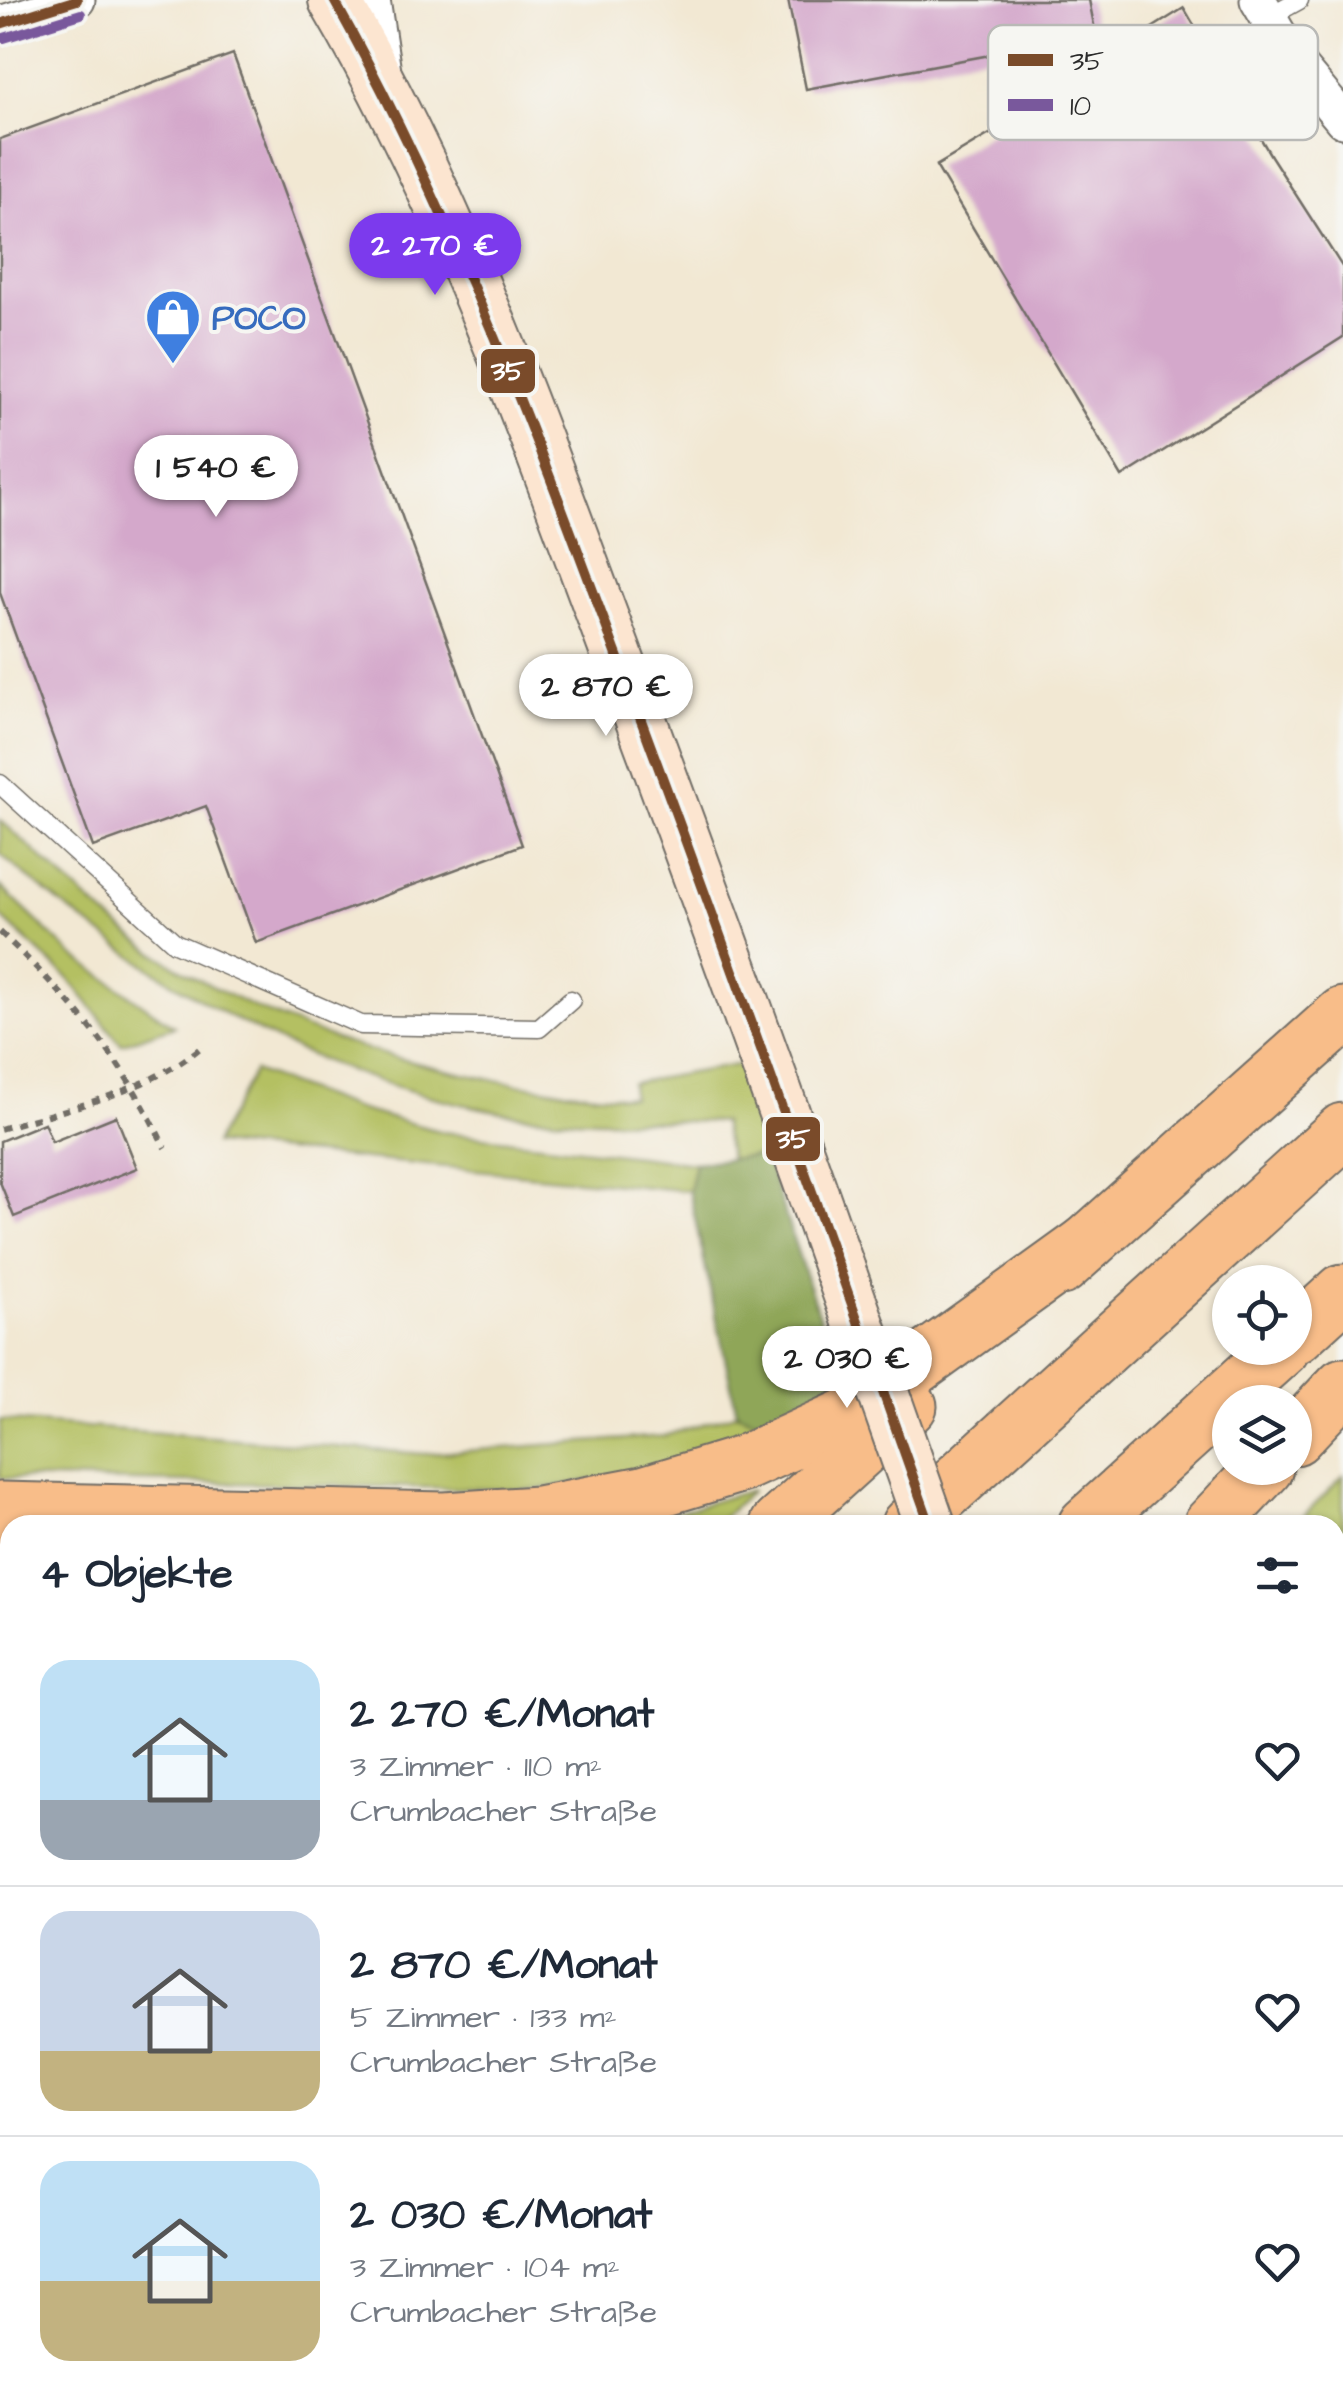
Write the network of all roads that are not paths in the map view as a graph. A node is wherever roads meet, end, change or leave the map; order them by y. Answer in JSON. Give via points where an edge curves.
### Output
{"nodes":[{"id":1,"x":13,"y":0,"type":"edge"},
{"id":2,"x":77,"y":0,"type":"edge"},
{"id":3,"x":334,"y":0,"type":"edge"},
{"id":4,"x":372,"y":0,"type":"edge"},
{"id":5,"x":1299,"y":0,"type":"edge"},
{"id":6,"x":1263,"y":9,"type":"edge"},
{"id":7,"x":0,"y":10,"type":"edge"},
{"id":8,"x":0,"y":24,"type":"edge"},
{"id":9,"x":385,"y":88,"type":"junction"},
{"id":10,"x":1318,"y":90,"type":"edge"},
{"id":11,"x":1343,"y":120,"type":"edge"},
{"id":12,"x":0,"y":784,"type":"edge"},
{"id":13,"x":571,"y":1000,"type":"dead end"},
{"id":14,"x":1343,"y":1015,"type":"edge"},
{"id":15,"x":1343,"y":1130,"type":"edge"},
{"id":16,"x":1088,"y":1243,"type":"junction"},
{"id":17,"x":1343,"y":1292,"type":"edge"},
{"id":18,"x":1312,"y":1320,"type":"edge"},
{"id":19,"x":1263,"y":1365,"type":"edge"},
{"id":20,"x":1343,"y":1386,"type":"edge"},
{"id":21,"x":1312,"y":1418,"type":"edge"},
{"id":22,"x":1249,"y":1485,"type":"edge"},
{"id":23,"x":0,"y":1510,"type":"edge"},
{"id":24,"x":223,"y":1515,"type":"edge"},
{"id":25,"x":523,"y":1515,"type":"edge"},
{"id":26,"x":789,"y":1515,"type":"edge"},
{"id":27,"x":920,"y":1515,"type":"edge"},
{"id":28,"x":926,"y":1515,"type":"edge"},
{"id":29,"x":1097,"y":1515,"type":"edge"},
{"id":30,"x":1220,"y":1515,"type":"edge"}],
"edges":[{"from":1,"to":7,"type":"street"},
{"from":2,"to":8,"type":"street"},
{"from":3,"to":9,"type":"main road"},
{"from":4,"to":9,"type":"street"},
{"from":5,"to":6,"type":"lane"},
{"from":9,"to":28,"type":"main road","bridge":true,"via":[[552,480],[735,970]]},
{"from":10,"to":11,"type":"street"},
{"from":12,"to":13,"type":"lane","via":[[175,942],[361,1024],[539,1028]]},
{"from":14,"to":16,"type":"highway"},
{"from":15,"to":27,"type":"highway"},
{"from":16,"to":25,"type":"highway","via":[[848,1416],[742,1464],[643,1494]]},
{"from":16,"to":26,"type":"highway"},
{"from":17,"to":18,"type":"highway"},
{"from":19,"to":29,"type":"highway"},
{"from":20,"to":21,"type":"highway"},
{"from":22,"to":30,"type":"highway"},
{"from":23,"to":24,"type":"highway"}]}
